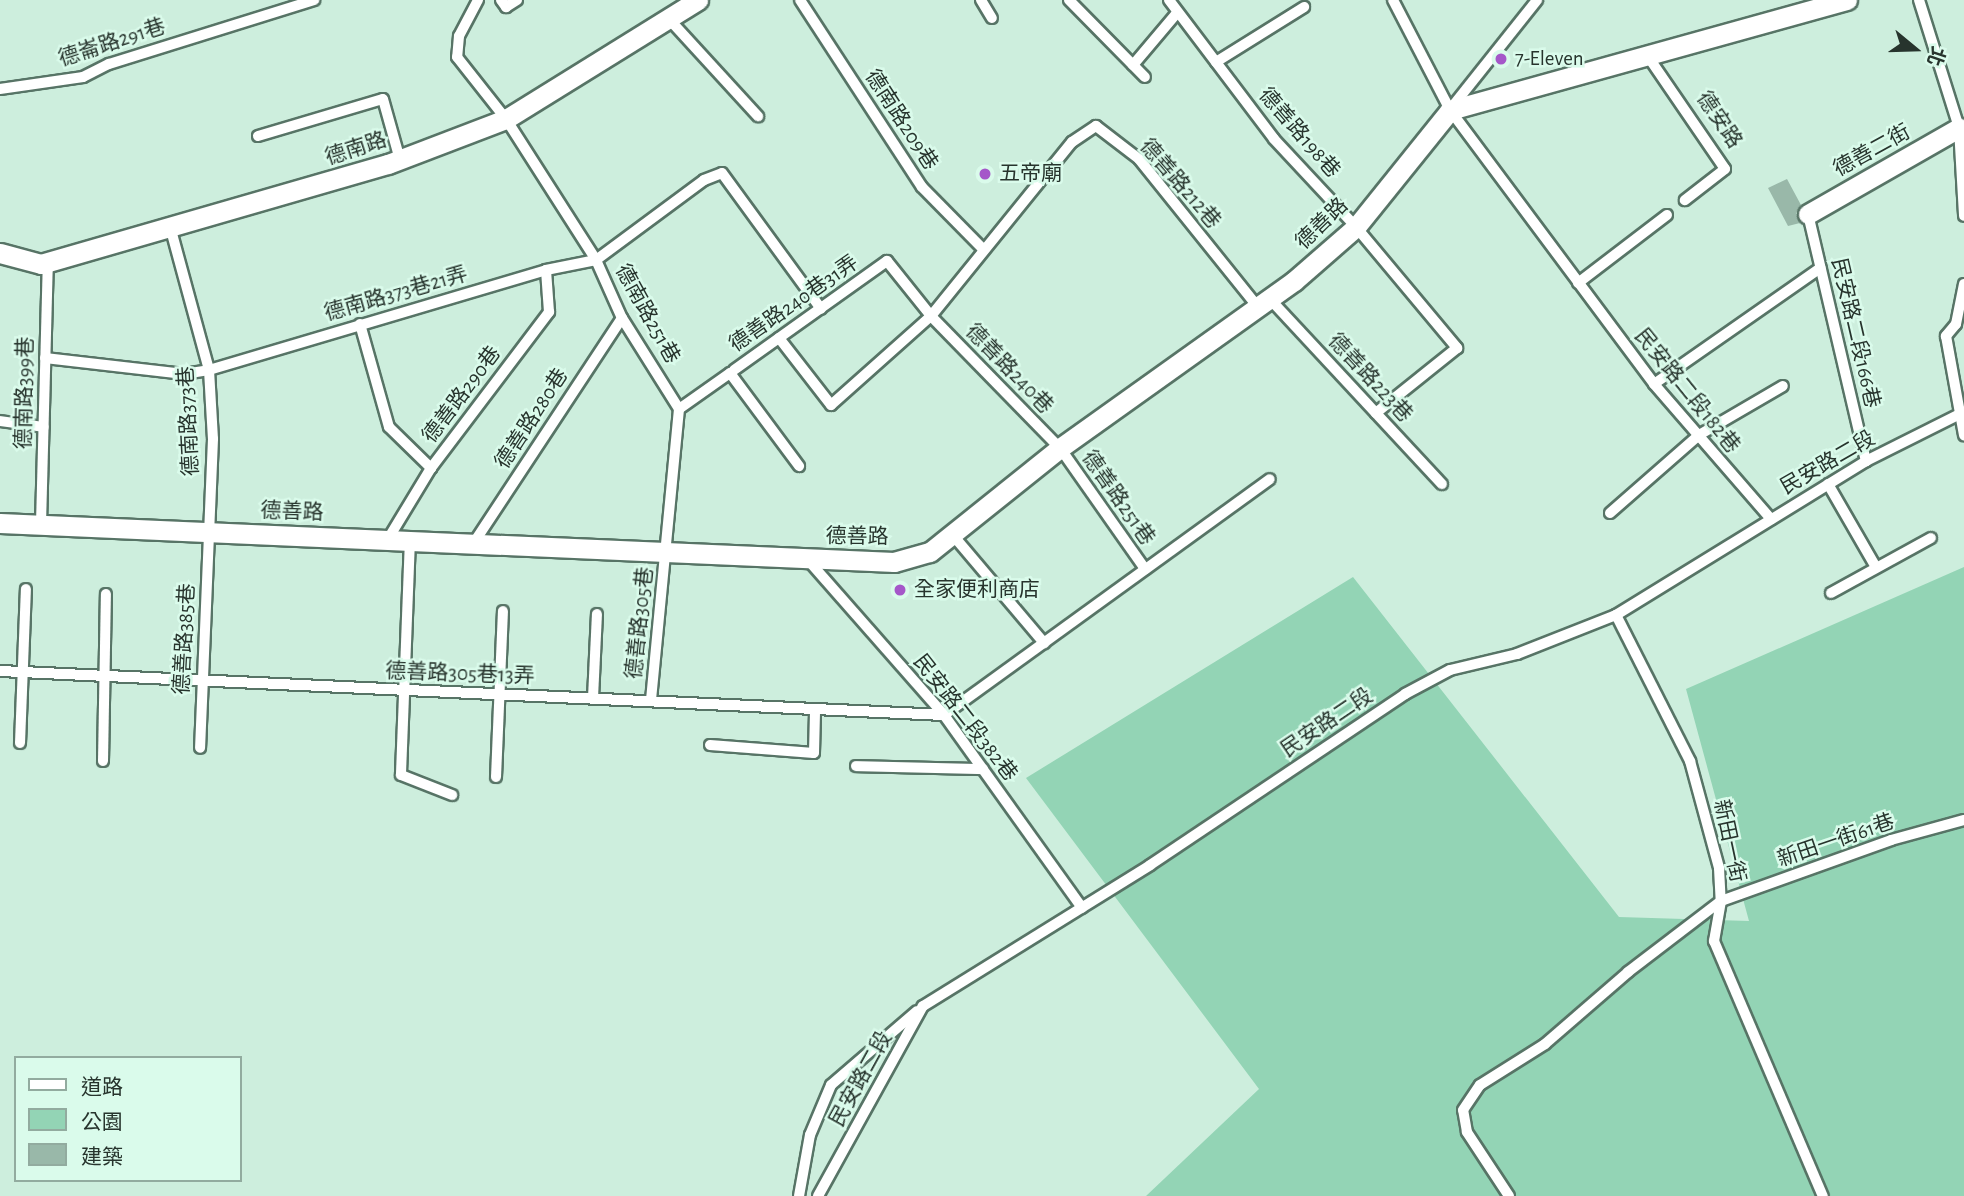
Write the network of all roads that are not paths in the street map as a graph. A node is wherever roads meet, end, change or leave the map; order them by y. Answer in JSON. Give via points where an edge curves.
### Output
{"nodes":[{"id":1,"x":314,"y":0,"type":"edge"},
{"id":2,"x":478,"y":0,"type":"edge"},
{"id":3,"x":501,"y":0,"type":"edge"},
{"id":4,"x":517,"y":0,"type":"edge"},
{"id":5,"x":698,"y":0,"type":"edge"},
{"id":6,"x":800,"y":0,"type":"edge"},
{"id":7,"x":981,"y":0,"type":"edge"},
{"id":8,"x":1069,"y":0,"type":"edge"},
{"id":9,"x":1169,"y":0,"type":"edge"},
{"id":10,"x":1393,"y":0,"type":"edge"},
{"id":11,"x":1536,"y":0,"type":"edge"},
{"id":12,"x":1847,"y":0,"type":"edge"},
{"id":13,"x":1919,"y":0,"type":"edge"},
{"id":14,"x":1304,"y":7,"type":"dead end"},
{"id":15,"x":1177,"y":13,"type":"junction"},
{"id":16,"x":992,"y":18,"type":"dead end"},
{"id":17,"x":668,"y":19,"type":"junction"},
{"id":18,"x":1647,"y":55,"type":"junction"},
{"id":19,"x":1216,"y":62,"type":"junction"},
{"id":20,"x":1133,"y":65,"type":"junction"},
{"id":21,"x":1145,"y":77,"type":"dead end"},
{"id":22,"x":0,"y":89,"type":"edge"},
{"id":23,"x":1450,"y":110,"type":"junction"},
{"id":24,"x":758,"y":116,"type":"dead end"},
{"id":25,"x":506,"y":119,"type":"junction"},
{"id":26,"x":1959,"y":128,"type":"junction"},
{"id":27,"x":258,"y":136,"type":"dead end"},
{"id":28,"x":400,"y":160,"type":"junction"},
{"id":29,"x":1962,"y":196,"type":"edge"},
{"id":30,"x":1685,"y":200,"type":"dead end"},
{"id":31,"x":1808,"y":214,"type":"joint"},
{"id":32,"x":1667,"y":215,"type":"dead end"},
{"id":33,"x":1964,"y":216,"type":"edge"},
{"id":34,"x":1356,"y":227,"type":"junction"},
{"id":35,"x":171,"y":230,"type":"junction"},
{"id":36,"x":984,"y":250,"type":"junction"},
{"id":37,"x":0,"y":253,"type":"edge"},
{"id":38,"x":596,"y":260,"type":"junction"},
{"id":39,"x":48,"y":262,"type":"junction"},
{"id":40,"x":1820,"y":268,"type":"junction"},
{"id":41,"x":546,"y":270,"type":"junction"},
{"id":42,"x":1578,"y":283,"type":"junction"},
{"id":43,"x":1964,"y":284,"type":"edge"},
{"id":44,"x":1263,"y":302,"type":"junction"},
{"id":45,"x":821,"y":309,"type":"junction"},
{"id":46,"x":931,"y":316,"type":"junction"},
{"id":47,"x":622,"y":318,"type":"junction"},
{"id":48,"x":360,"y":324,"type":"junction"},
{"id":49,"x":779,"y":338,"type":"junction"},
{"id":50,"x":45,"y":358,"type":"junction"},
{"id":51,"x":209,"y":370,"type":"junction"},
{"id":52,"x":734,"y":370,"type":"dead end"},
{"id":53,"x":1654,"y":384,"type":"junction"},
{"id":54,"x":1783,"y":386,"type":"dead end"},
{"id":55,"x":679,"y":409,"type":"junction"},
{"id":56,"x":1376,"y":414,"type":"junction"},
{"id":57,"x":1961,"y":414,"type":"edge"},
{"id":58,"x":0,"y":421,"type":"edge"},
{"id":59,"x":44,"y":427,"type":"junction"},
{"id":60,"x":1699,"y":435,"type":"junction"},
{"id":61,"x":1964,"y":435,"type":"edge"},
{"id":62,"x":1060,"y":448,"type":"junction"},
{"id":63,"x":1866,"y":461,"type":"junction"},
{"id":64,"x":799,"y":466,"type":"dead end"},
{"id":65,"x":431,"y":468,"type":"junction"},
{"id":66,"x":1270,"y":479,"type":"dead end"},
{"id":67,"x":1442,"y":484,"type":"dead end"},
{"id":68,"x":1828,"y":484,"type":"junction"},
{"id":69,"x":1610,"y":513,"type":"dead end"},
{"id":70,"x":1771,"y":519,"type":"junction"},
{"id":71,"x":0,"y":523,"type":"edge"},
{"id":72,"x":41,"y":524,"type":"junction"},
{"id":73,"x":209,"y":532,"type":"junction"},
{"id":74,"x":952,"y":534,"type":"junction"},
{"id":75,"x":1931,"y":538,"type":"dead end"},
{"id":76,"x":388,"y":539,"type":"junction"},
{"id":77,"x":410,"y":539,"type":"junction"},
{"id":78,"x":475,"y":541,"type":"junction"},
{"id":79,"x":667,"y":549,"type":"junction"},
{"id":80,"x":807,"y":559,"type":"junction"},
{"id":81,"x":1876,"y":567,"type":"junction"},
{"id":82,"x":1145,"y":569,"type":"junction"},
{"id":83,"x":26,"y":589,"type":"dead end"},
{"id":84,"x":1831,"y":593,"type":"dead end"},
{"id":85,"x":106,"y":594,"type":"dead end"},
{"id":86,"x":503,"y":611,"type":"dead end"},
{"id":87,"x":597,"y":614,"type":"dead end"},
{"id":88,"x":1616,"y":615,"type":"junction"},
{"id":89,"x":1044,"y":643,"type":"junction"},
{"id":90,"x":0,"y":671,"type":"edge"},
{"id":91,"x":20,"y":672,"type":"junction"},
{"id":92,"x":104,"y":677,"type":"junction"},
{"id":93,"x":203,"y":682,"type":"junction"},
{"id":94,"x":401,"y":691,"type":"junction"},
{"id":95,"x":500,"y":695,"type":"junction"},
{"id":96,"x":593,"y":698,"type":"junction"},
{"id":97,"x":651,"y":700,"type":"junction"},
{"id":98,"x":815,"y":712,"type":"junction"},
{"id":99,"x":944,"y":715,"type":"junction"},
{"id":100,"x":20,"y":743,"type":"dead end"},
{"id":101,"x":710,"y":745,"type":"dead end"},
{"id":102,"x":200,"y":748,"type":"dead end"},
{"id":103,"x":103,"y":761,"type":"dead end"},
{"id":104,"x":856,"y":766,"type":"dead end"},
{"id":105,"x":983,"y":769,"type":"junction"},
{"id":106,"x":496,"y":777,"type":"dead end"},
{"id":107,"x":452,"y":795,"type":"dead end"},
{"id":108,"x":1964,"y":820,"type":"edge"},
{"id":109,"x":1721,"y":901,"type":"junction"},
{"id":110,"x":1082,"y":908,"type":"junction"},
{"id":111,"x":923,"y":1006,"type":"junction"},
{"id":112,"x":799,"y":1196,"type":"edge"},
{"id":113,"x":818,"y":1196,"type":"edge"},
{"id":114,"x":1509,"y":1196,"type":"edge"},
{"id":115,"x":1823,"y":1196,"type":"edge"}],
"edges":[{"from":1,"to":22,"type":"lane","name":"德崙路291巷","via":[[109,64],[83,77]]},
{"from":2,"to":25,"type":"lane","name":"德南路251巷","via":[[459,36],[457,57]]},
{"from":3,"to":4,"type":"lane","via":[[506,7]]},
{"from":5,"to":17,"type":"street","name":"德南路"},
{"from":6,"to":36,"type":"lane","name":"德南路209巷","via":[[922,187]]},
{"from":7,"to":16,"type":"lane"},
{"from":8,"to":20,"type":"lane"},
{"from":9,"to":15,"type":"lane","name":"德善路198巷"},
{"from":10,"to":23,"type":"lane","name":"民安路二段182巷"},
{"from":11,"to":23,"type":"lane","name":"德善路"},
{"from":12,"to":18,"type":"street"},
{"from":13,"to":26,"type":"lane"},
{"from":14,"to":19,"type":"lane"},
{"from":15,"to":19,"type":"lane","name":"德善路198巷"},
{"from":15,"to":20,"type":"lane"},
{"from":17,"to":24,"type":"lane"},
{"from":17,"to":25,"type":"street","name":"德南路"},
{"from":18,"to":23,"type":"street"},
{"from":18,"to":30,"type":"lane","name":"德安路","via":[[1725,169]]},
{"from":19,"to":34,"type":"lane","name":"德善路198巷","via":[[1274,139]]},
{"from":20,"to":21,"type":"lane"},
{"from":23,"to":34,"type":"street","name":"德善路"},
{"from":23,"to":42,"type":"lane","name":"民安路二段182巷"},
{"from":25,"to":28,"type":"street","name":"德南路"},
{"from":25,"to":38,"type":"lane","name":"德南路251巷"},
{"from":26,"to":29,"type":"lane"},
{"from":26,"to":31,"type":"street","name":"德善二街"},
{"from":27,"to":28,"type":"lane","via":[[383,99]]},
{"from":28,"to":35,"type":"street","name":"德南路"},
{"from":29,"to":33,"type":"lane"},
{"from":31,"to":40,"type":"lane","name":"民安路二段166巷"},
{"from":32,"to":42,"type":"lane"},
{"from":34,"to":44,"type":"street","name":"德善路"},
{"from":34,"to":56,"type":"lane","name":"德善路198巷","via":[[1457,348]]},
{"from":35,"to":39,"type":"street","name":"德南路"},
{"from":35,"to":51,"type":"lane","name":"德南路373巷"},
{"from":36,"to":44,"type":"lane","name":"德善路212巷","via":[[1072,142],[1096,126],[1139,159]]},
{"from":36,"to":46,"type":"lane","name":"德善路212巷"},
{"from":37,"to":39,"type":"street","name":"德南路"},
{"from":38,"to":41,"type":"lane","name":"德南路373巷21弄"},
{"from":38,"to":45,"type":"lane","via":[[704,180],[722,173]]},
{"from":38,"to":47,"type":"lane","name":"德南路251巷"},
{"from":39,"to":50,"type":"lane","name":"德南路399巷"},
{"from":40,"to":53,"type":"lane"},
{"from":40,"to":63,"type":"lane","name":"民安路二段166巷"},
{"from":41,"to":48,"type":"lane","name":"德南路373巷21弄"},
{"from":41,"to":65,"type":"lane","name":"德善路290巷","via":[[549,312]]},
{"from":42,"to":53,"type":"lane","name":"民安路二段182巷"},
{"from":43,"to":57,"type":"lane","via":[[1956,324],[1946,336]]},
{"from":44,"to":56,"type":"lane","name":"德善路223巷"},
{"from":44,"to":62,"type":"street","name":"德善路"},
{"from":45,"to":46,"type":"lane","name":"德善路240巷31弄","via":[[887,261]]},
{"from":45,"to":49,"type":"lane","name":"德善路240巷31弄"},
{"from":46,"to":49,"type":"lane","name":"德善路212巷","via":[[831,405]]},
{"from":46,"to":62,"type":"lane","name":"德善路240巷"},
{"from":47,"to":55,"type":"lane","name":"德南路251巷"},
{"from":47,"to":78,"type":"lane","name":"德善路280巷"},
{"from":48,"to":51,"type":"lane","name":"德南路373巷21弄"},
{"from":48,"to":65,"type":"lane","via":[[389,427]]},
{"from":49,"to":52,"type":"lane","name":"德善路240巷31弄"},
{"from":50,"to":51,"type":"lane","name":"德南路373巷21弄","via":[[184,374]]},
{"from":50,"to":59,"type":"lane","name":"德南路399巷"},
{"from":51,"to":73,"type":"lane","name":"德南路373巷","via":[[213,439]]},
{"from":53,"to":60,"type":"lane","name":"民安路二段182巷"},
{"from":54,"to":60,"type":"lane"},
{"from":55,"to":64,"type":"lane","via":[[730,373]]},
{"from":55,"to":79,"type":"lane"},
{"from":56,"to":67,"type":"lane","name":"德善路223巷"},
{"from":57,"to":61,"type":"lane"},
{"from":57,"to":63,"type":"lane","name":"民安路二段"},
{"from":58,"to":59,"type":"lane"},
{"from":59,"to":72,"type":"lane","name":"德南路399巷"},
{"from":60,"to":69,"type":"lane"},
{"from":60,"to":70,"type":"lane","name":"民安路二段182巷","via":[[1735,483]]},
{"from":62,"to":74,"type":"street","name":"德善路"},
{"from":62,"to":82,"type":"lane","name":"德善路251巷"},
{"from":63,"to":68,"type":"lane","name":"民安路二段"},
{"from":65,"to":76,"type":"lane","name":"德善路290巷"},
{"from":66,"to":82,"type":"lane"},
{"from":68,"to":70,"type":"lane","name":"民安路二段"},
{"from":68,"to":81,"type":"lane"},
{"from":70,"to":88,"type":"lane","name":"民安路二段"},
{"from":71,"to":72,"type":"street","name":"德善路"},
{"from":72,"to":73,"type":"street","name":"德善路"},
{"from":73,"to":76,"type":"street","name":"德善路"},
{"from":73,"to":93,"type":"lane","name":"德善路385巷"},
{"from":74,"to":80,"type":"street","name":"德善路","via":[[930,552],[894,562]]},
{"from":74,"to":89,"type":"lane"},
{"from":75,"to":81,"type":"lane"},
{"from":76,"to":77,"type":"street","name":"德善路"},
{"from":77,"to":78,"type":"street","name":"德善路"},
{"from":77,"to":94,"type":"lane"},
{"from":78,"to":79,"type":"street","name":"德善路"},
{"from":79,"to":80,"type":"street","name":"德善路"},
{"from":79,"to":97,"type":"lane","name":"德善路305巷"},
{"from":80,"to":99,"type":"lane","name":"民安路二段382巷"},
{"from":81,"to":84,"type":"lane"},
{"from":82,"to":89,"type":"lane"},
{"from":83,"to":91,"type":"lane"},
{"from":85,"to":92,"type":"lane"},
{"from":86,"to":95,"type":"lane"},
{"from":87,"to":96,"type":"lane"},
{"from":88,"to":109,"type":"lane","name":"新田一街","via":[[1690,761],[1719,868]]},
{"from":88,"to":110,"type":"lane","name":"民安路二段","via":[[1517,654],[1439,676]]},
{"from":89,"to":99,"type":"lane"},
{"from":90,"to":91,"type":"lane","name":"德善路305巷13弄"},
{"from":91,"to":92,"type":"lane","name":"德善路305巷13弄"},
{"from":91,"to":100,"type":"lane"},
{"from":92,"to":93,"type":"lane","name":"德善路305巷13弄"},
{"from":92,"to":103,"type":"lane"},
{"from":93,"to":94,"type":"lane","name":"德善路305巷13弄"},
{"from":93,"to":102,"type":"lane","name":"德善路385巷"},
{"from":94,"to":95,"type":"lane","name":"德善路305巷13弄"},
{"from":94,"to":107,"type":"lane","via":[[401,775]]},
{"from":95,"to":96,"type":"lane","name":"德善路305巷13弄"},
{"from":95,"to":106,"type":"lane"},
{"from":96,"to":97,"type":"lane","name":"德善路305巷13弄"},
{"from":97,"to":98,"type":"lane","name":"德善路305巷13弄"},
{"from":98,"to":99,"type":"lane","name":"德善路305巷13弄"},
{"from":98,"to":101,"type":"lane","via":[[814,753]]},
{"from":99,"to":105,"type":"lane","name":"民安路二段382巷"},
{"from":104,"to":105,"type":"lane"},
{"from":105,"to":110,"type":"lane","name":"民安路二段382巷"},
{"from":108,"to":109,"type":"lane","name":"新田一街61巷","via":[[1891,839]]},
{"from":109,"to":114,"type":"lane","name":"新田一街61巷","via":[[1628,972],[1545,1044],[1480,1085],[1462,1110],[1467,1132]]},
{"from":109,"to":115,"type":"lane","name":"新田一街","via":[[1714,941]]},
{"from":110,"to":111,"type":"lane","name":"民安路二段"},
{"from":111,"to":112,"type":"lane","via":[[831,1085],[810,1135]]},
{"from":111,"to":113,"type":"lane","name":"民安路二段"}]}
